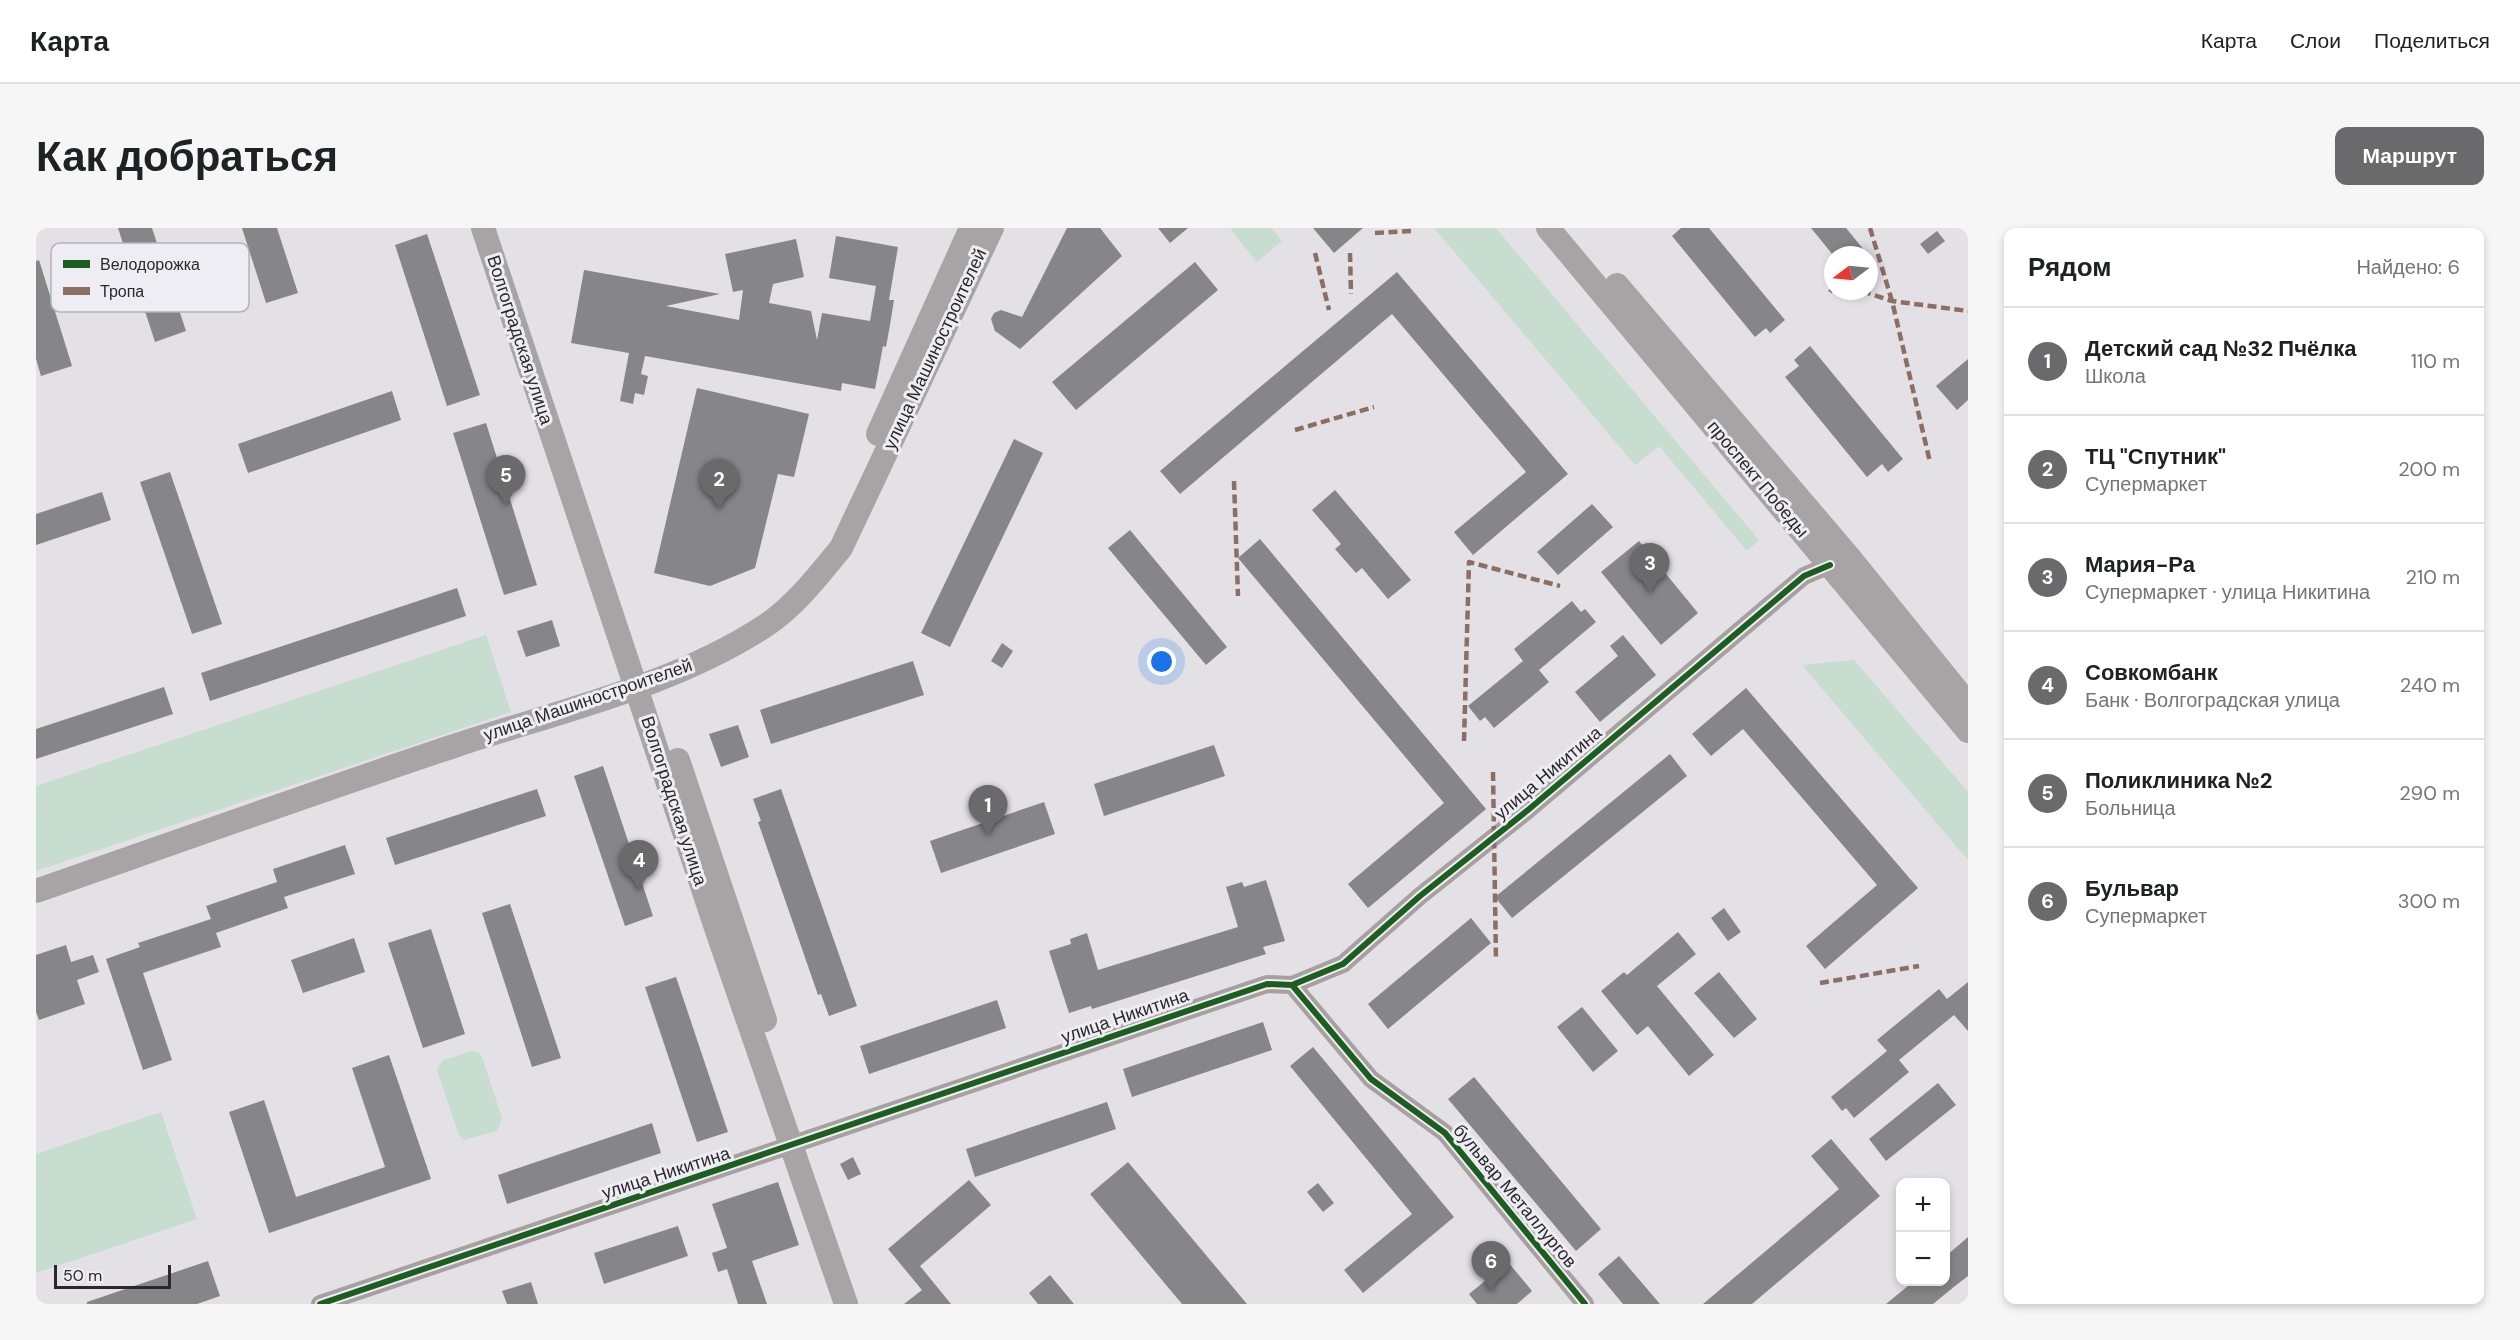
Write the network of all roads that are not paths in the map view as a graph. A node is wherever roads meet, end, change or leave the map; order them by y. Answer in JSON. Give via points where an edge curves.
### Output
{"nodes":[{"id":1,"x":483,"y":228,"type":"edge"},
{"id":2,"x":499,"y":228,"type":"edge"},
{"id":3,"x":971,"y":228,"type":"edge"},
{"id":4,"x":992,"y":228,"type":"edge"},
{"id":5,"x":1548,"y":228,"type":"edge"},
{"id":6,"x":1569,"y":228,"type":"edge"},
{"id":7,"x":1830,"y":565,"type":"junction"},
{"id":8,"x":642,"y":678,"type":"junction"},
{"id":9,"x":1968,"y":704,"type":"edge"},
{"id":10,"x":1968,"y":731,"type":"edge"},
{"id":11,"x":36,"y":874,"type":"edge"},
{"id":12,"x":36,"y":891,"type":"edge"},
{"id":13,"x":1292,"y":985,"type":"junction"},
{"id":14,"x":799,"y":1144,"type":"junction"},
{"id":15,"x":320,"y":1304,"type":"edge"},
{"id":16,"x":846,"y":1304,"type":"edge"},
{"id":17,"x":860,"y":1304,"type":"edge"},
{"id":18,"x":1585,"y":1304,"type":"edge"}],
"edges":[{"from":1,"to":8,"type":"main road","name":"Волгоградская улица","via":[[538,395]]},
{"from":2,"to":8,"type":"main road"},
{"from":3,"to":8,"type":"main road","via":[[831,540],[808,571],[769,605]]},
{"from":4,"to":8,"type":"main road","name":"улица Машиностроителей","via":[[841,548],[813,582],[767,624],[713,655]]},
{"from":5,"to":7,"type":"main road","name":"проспект Победы"},
{"from":6,"to":9,"type":"main road","via":[[1849,557]]},
{"from":7,"to":10,"type":"main road","name":"проспект Победы"},
{"from":7,"to":13,"type":"street","name":"улица Никитина","via":[[1804,576],[1343,964]]},
{"from":8,"to":11,"type":"main road","via":[[530,705]]},
{"from":8,"to":12,"type":"main road","name":"улица Машиностроителей"},
{"from":8,"to":14,"type":"main road","name":"Волгоградская улица","via":[[717,932]]},
{"from":13,"to":14,"type":"street","name":"улица Никитина","via":[[1267,984]]},
{"from":13,"to":18,"type":"street","name":"бульвар Металлургов","via":[[1371,1079],[1445,1133]]},
{"from":14,"to":15,"type":"street","name":"улица Никитина"},
{"from":14,"to":16,"type":"main road","name":"Волгоградская улица"},
{"from":14,"to":17,"type":"main road"}]}
